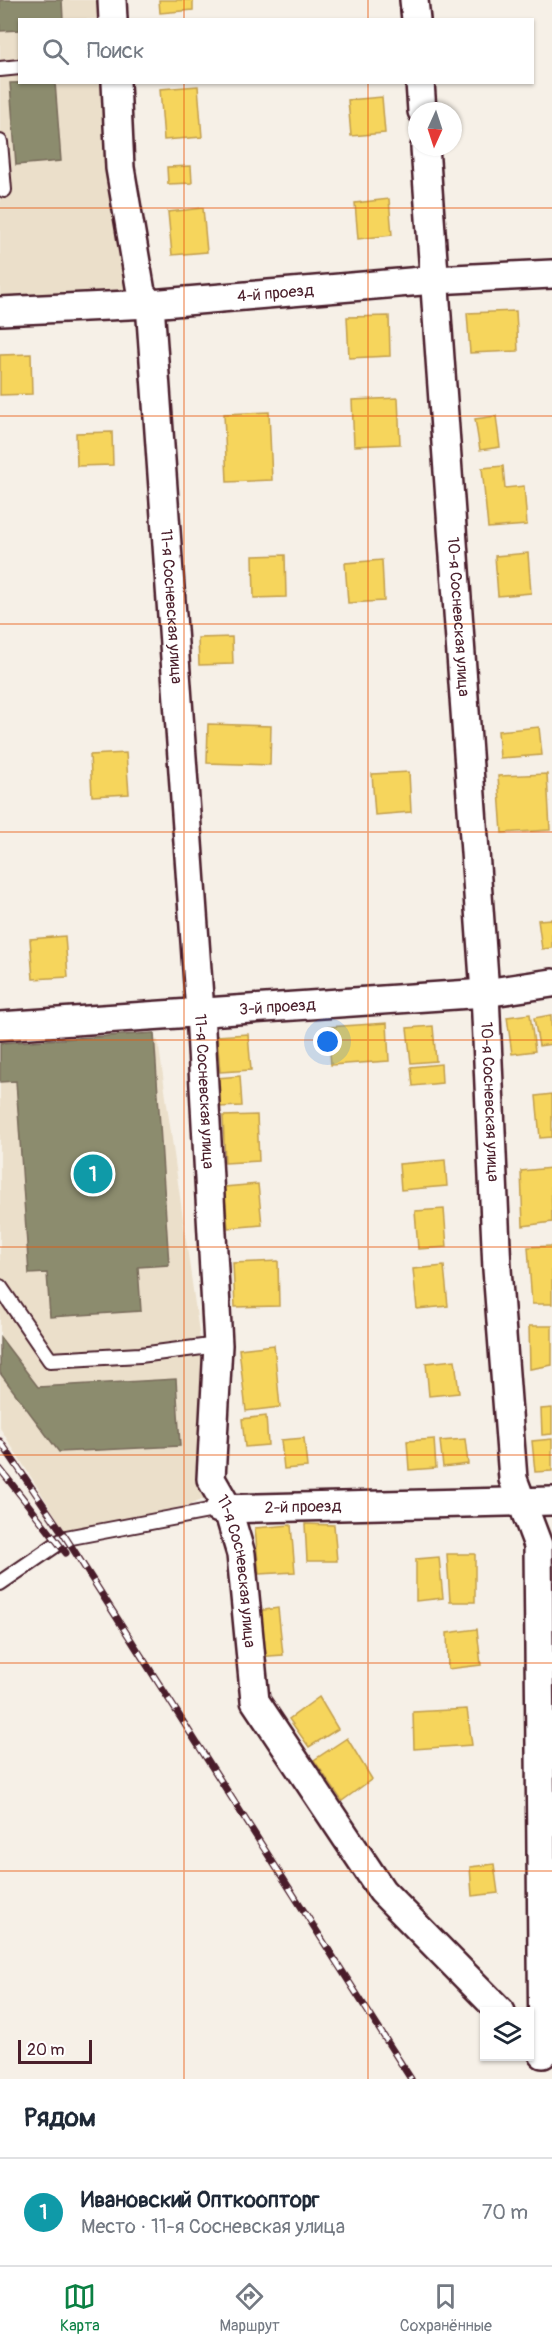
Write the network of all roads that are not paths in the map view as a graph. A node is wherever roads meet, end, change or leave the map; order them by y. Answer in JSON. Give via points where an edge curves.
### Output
{"nodes":[{"id":1,"x":112,"y":0,"type":"edge"},
{"id":2,"x":414,"y":0,"type":"edge"},
{"id":3,"x":113,"y":18,"type":"edge"},
{"id":4,"x":416,"y":18,"type":"edge"},
{"id":5,"x":18,"y":67,"type":"edge"},
{"id":6,"x":0,"y":69,"type":"edge"},
{"id":7,"x":116,"y":84,"type":"edge"},
{"id":8,"x":420,"y":84,"type":"edge"},
{"id":9,"x":421,"y":102,"type":"edge"},
{"id":10,"x":0,"y":142,"type":"edge"},
{"id":11,"x":426,"y":156,"type":"edge"},
{"id":12,"x":4,"y":190,"type":"dead end"},
{"id":13,"x":552,"y":274,"type":"edge"},
{"id":14,"x":434,"y":280,"type":"junction"},
{"id":15,"x":150,"y":304,"type":"junction"},
{"id":16,"x":0,"y":310,"type":"edge"},
{"id":17,"x":552,"y":983,"type":"edge"},
{"id":18,"x":485,"y":993,"type":"junction"},
{"id":19,"x":200,"y":1012,"type":"junction"},
{"id":20,"x":0,"y":1026,"type":"edge"},
{"id":21,"x":0,"y":1287,"type":"edge"},
{"id":22,"x":218,"y":1345,"type":"junction"},
{"id":23,"x":552,"y":1501,"type":"edge"},
{"id":24,"x":523,"y":1502,"type":"junction"},
{"id":25,"x":223,"y":1508,"type":"junction"},
{"id":26,"x":0,"y":1582,"type":"edge"},
{"id":27,"x":548,"y":1998,"type":"edge"},
{"id":28,"x":496,"y":2007,"type":"edge"},
{"id":29,"x":542,"y":2055,"type":"edge"}],
"edges":[{"from":1,"to":3,"type":"street"},
{"from":2,"to":4,"type":"street"},
{"from":5,"to":6,"type":"lane"},
{"from":7,"to":15,"type":"street","name":"11-я Сосневская улица","via":[[120,168],[141,292]]},
{"from":8,"to":9,"type":"street"},
{"from":10,"to":12,"type":"lane"},
{"from":11,"to":14,"type":"street","name":"10-я Сосневская улица"},
{"from":13,"to":14,"type":"street","name":"4-й проезд"},
{"from":14,"to":15,"type":"street","name":"4-й проезд"},
{"from":14,"to":18,"type":"street","name":"10-я Сосневская улица"},
{"from":15,"to":16,"type":"street","name":"4-й проезд"},
{"from":15,"to":19,"type":"street","name":"11-я Сосневская улица"},
{"from":17,"to":18,"type":"street","name":"3-й проезд"},
{"from":18,"to":19,"type":"street","name":"3-й проезд"},
{"from":18,"to":24,"type":"street","name":"10-я Сосневская улица","via":[[497,1269],[513,1479]]},
{"from":19,"to":20,"type":"street","name":"3-й проезд"},
{"from":19,"to":22,"type":"street","name":"11-я Сосневская улица"},
{"from":21,"to":22,"type":"lane","via":[[50,1360],[140,1355]]},
{"from":22,"to":25,"type":"street","name":"11-я Сосневская улица","via":[[211,1479]]},
{"from":23,"to":24,"type":"street","name":"2-й проезд"},
{"from":24,"to":25,"type":"street","name":"2-й проезд"},
{"from":24,"to":27,"type":"street","name":"10-я Сосневская улица","via":[[538,1545]]},
{"from":25,"to":26,"type":"lane","name":"2-й проезд","via":[[66,1538]]},
{"from":25,"to":28,"type":"street","name":"11-я Сосневская улица","via":[[241,1554],[255,1701],[382,1891]]},
{"from":27,"to":29,"type":"street","name":"10-я Сосневская улица"}]}
